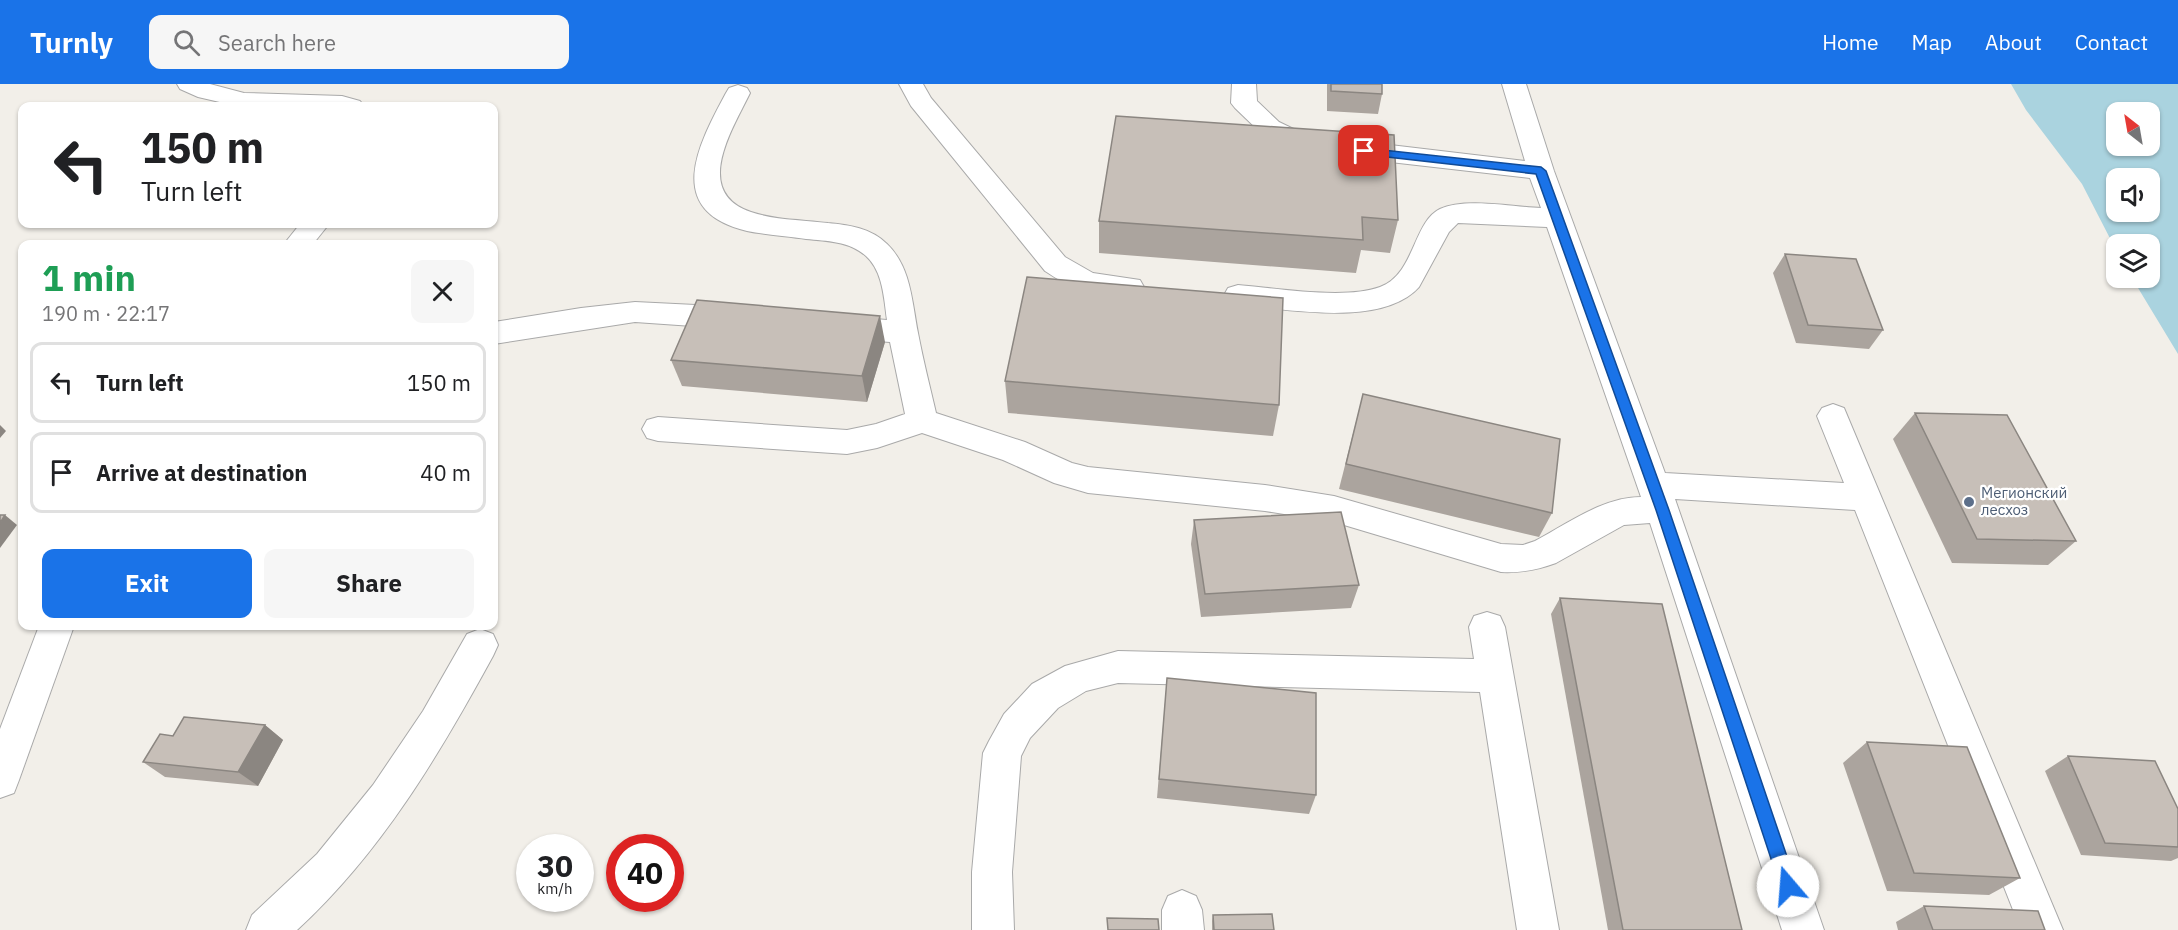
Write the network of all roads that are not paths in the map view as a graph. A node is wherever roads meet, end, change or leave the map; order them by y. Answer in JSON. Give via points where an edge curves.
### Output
{"nodes":[{"id":1,"x":189,"y":84,"type":"edge"},
{"id":2,"x":911,"y":84,"type":"edge"},
{"id":3,"x":1245,"y":84,"type":"edge"},
{"id":4,"x":1514,"y":84,"type":"edge"},
{"id":5,"x":738,"y":93,"type":"dead end"},
{"id":6,"x":305,"y":102,"type":"edge"},
{"id":7,"x":1541,"y":171,"type":"junction"},
{"id":8,"x":1558,"y":218,"type":"junction"},
{"id":9,"x":312,"y":228,"type":"edge"},
{"id":10,"x":301,"y":240,"type":"edge"},
{"id":11,"x":1152,"y":289,"type":"edge"},
{"id":12,"x":1211,"y":293,"type":"edge"},
{"id":13,"x":763,"y":320,"type":"edge"},
{"id":14,"x":809,"y":324,"type":"edge"},
{"id":15,"x":498,"y":332,"type":"edge"},
{"id":16,"x":903,"y":332,"type":"junction"},
{"id":17,"x":1833,"y":416,"type":"dead end"},
{"id":18,"x":922,"y":421,"type":"junction"},
{"id":19,"x":658,"y":429,"type":"dead end"},
{"id":20,"x":1658,"y":497,"type":"junction"},
{"id":21,"x":1866,"y":497,"type":"junction"},
{"id":22,"x":1487,"y":627,"type":"dead end"},
{"id":23,"x":55,"y":630,"type":"edge"},
{"id":24,"x":480,"y":645,"type":"dead end"},
{"id":25,"x":1496,"y":676,"type":"junction"},
{"id":26,"x":0,"y":780,"type":"edge"},
{"id":27,"x":267,"y":930,"type":"edge"},
{"id":28,"x":993,"y":930,"type":"edge"},
{"id":29,"x":1539,"y":930,"type":"edge"},
{"id":30,"x":1803,"y":930,"type":"edge"},
{"id":31,"x":2042,"y":930,"type":"edge"}],
"edges":[{"from":1,"to":6,"type":"street","via":[[231,98]]},
{"from":2,"to":11,"type":"street","via":[[920,101],[1055,264],[1093,285]]},
{"from":3,"to":7,"type":"street","via":[[1244,103],[1271,130],[1290,140]]},
{"from":4,"to":7,"type":"street"},
{"from":5,"to":16,"type":"street","via":[[705,172],[710,199],[721,211],[749,222],[851,235],[867,241],[880,251],[889,267]]},
{"from":7,"to":8,"type":"street"},
{"from":8,"to":12,"type":"street","via":[[1463,213],[1448,216],[1439,223],[1415,275],[1400,289],[1378,299],[1353,303]]},
{"from":8,"to":20,"type":"street"},
{"from":9,"to":10,"type":"street"},
{"from":13,"to":15,"type":"street","via":[[634,312]]},
{"from":14,"to":16,"type":"street"},
{"from":16,"to":18,"type":"street"},
{"from":17,"to":21,"type":"street"},
{"from":18,"to":19,"type":"street","via":[[847,442]]},
{"from":18,"to":20,"type":"street","via":[[1088,480],[1334,509],[1501,558],[1523,559],[1544,553],[1612,515]]},
{"from":20,"to":21,"type":"street"},
{"from":20,"to":30,"type":"street"},
{"from":21,"to":31,"type":"street"},
{"from":22,"to":25,"type":"street"},
{"from":23,"to":26,"type":"street"},
{"from":24,"to":27,"type":"street","via":[[443,715],[407,769],[331,869]]},
{"from":25,"to":28,"type":"street","via":[[1118,667],[1078,677],[1045,696],[1017,726],[1002,753],[992,872]]},
{"from":25,"to":29,"type":"street"}]}
